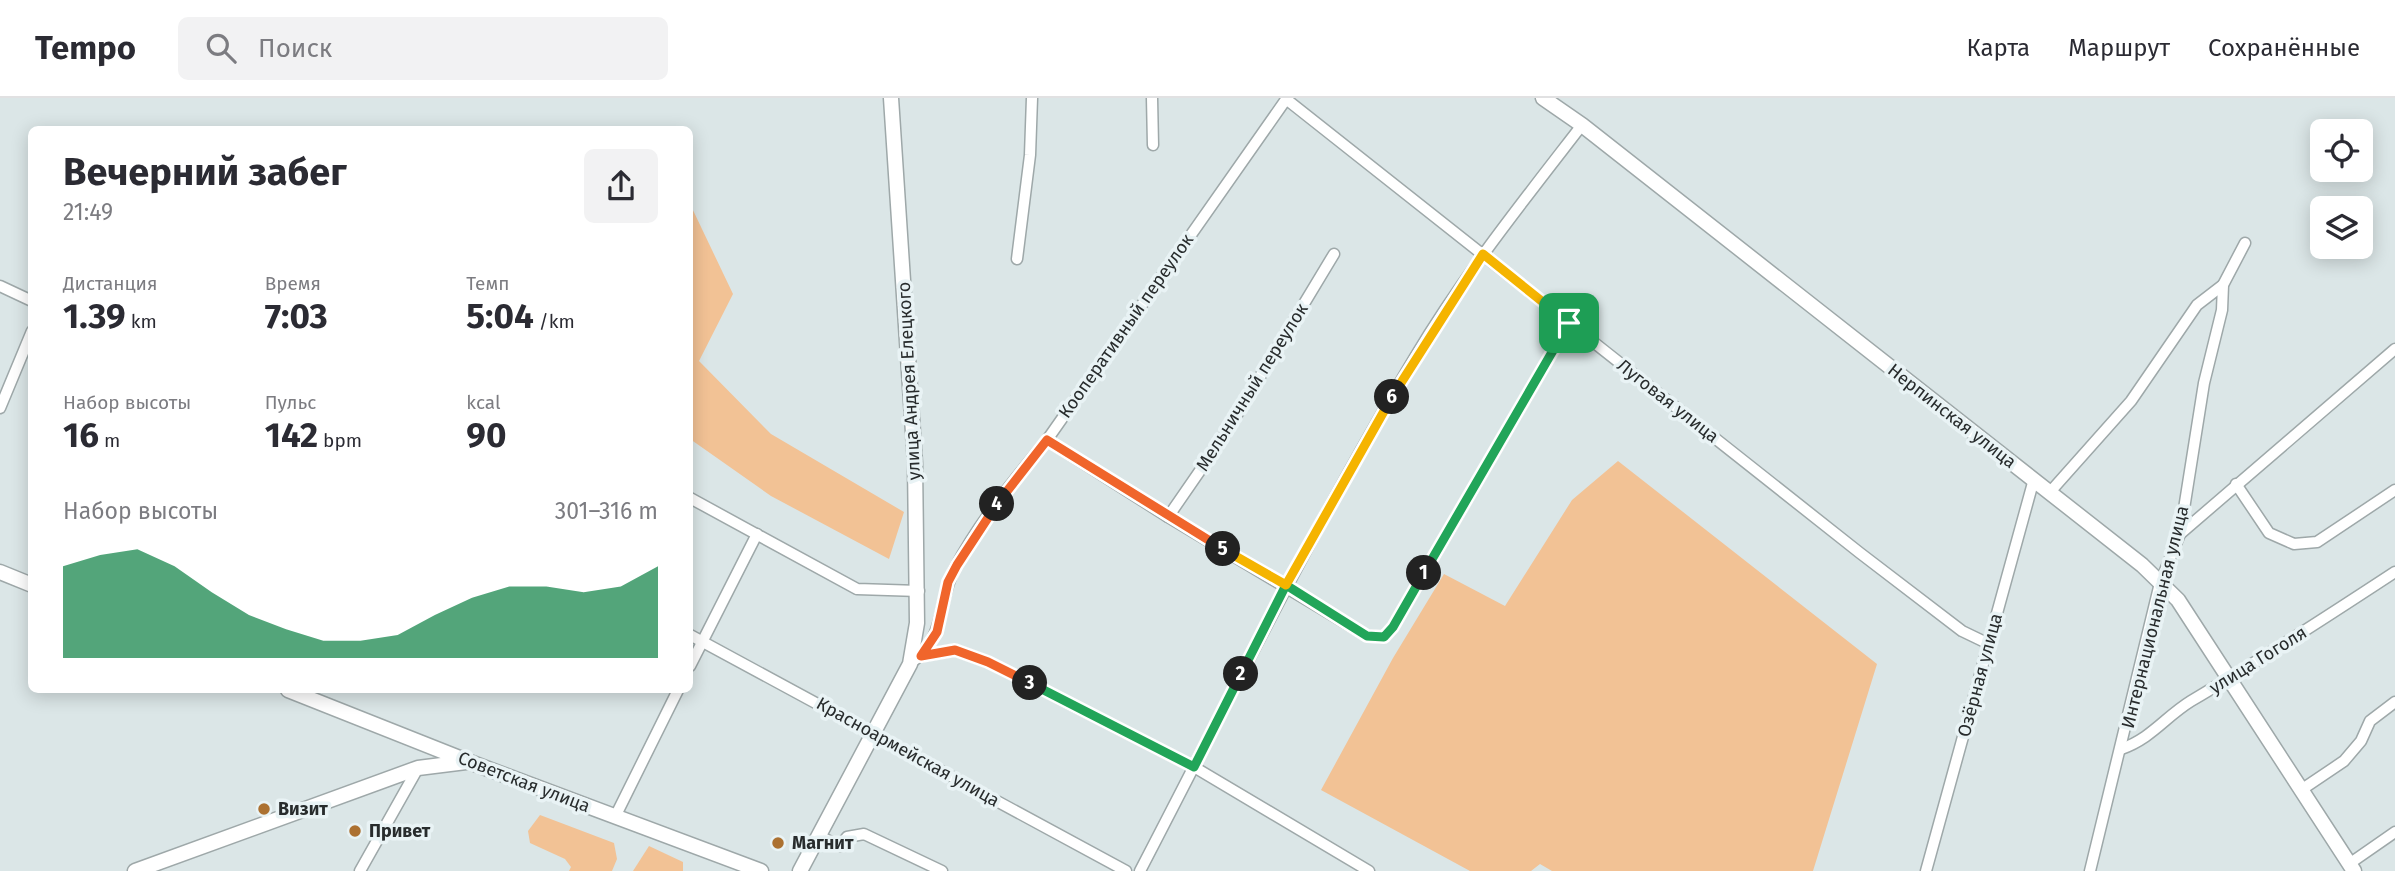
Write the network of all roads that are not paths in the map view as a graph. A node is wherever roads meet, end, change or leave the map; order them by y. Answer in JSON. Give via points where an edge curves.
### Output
{"nodes":[{"id":1,"x":891,"y":98,"type":"edge"},
{"id":2,"x":1032,"y":98,"type":"edge"},
{"id":3,"x":1152,"y":98,"type":"edge"},
{"id":4,"x":1543,"y":98,"type":"edge"},
{"id":5,"x":1287,"y":99,"type":"edge"},
{"id":6,"x":1582,"y":125,"type":"junction"},
{"id":7,"x":1153,"y":145,"type":"dead end"},
{"id":8,"x":2245,"y":243,"type":"dead end"},
{"id":9,"x":1334,"y":254,"type":"dead end"},
{"id":10,"x":1483,"y":254,"type":"junction"},
{"id":11,"x":1017,"y":259,"type":"dead end"},
{"id":12,"x":2223,"y":285,"type":"junction"},
{"id":13,"x":0,"y":286,"type":"edge"},
{"id":14,"x":28,"y":299,"type":"edge"},
{"id":15,"x":1569,"y":323,"type":"junction"},
{"id":16,"x":28,"y":341,"type":"edge"},
{"id":17,"x":2395,"y":349,"type":"edge"},
{"id":18,"x":0,"y":408,"type":"edge"},
{"id":19,"x":1047,"y":440,"type":"junction"},
{"id":20,"x":2034,"y":479,"type":"junction"},
{"id":21,"x":2236,"y":484,"type":"junction"},
{"id":22,"x":2395,"y":490,"type":"edge"},
{"id":23,"x":2050,"y":492,"type":"junction"},
{"id":24,"x":693,"y":500,"type":"edge"},
{"id":25,"x":1168,"y":517,"type":"junction"},
{"id":26,"x":757,"y":534,"type":"junction"},
{"id":27,"x":2180,"y":534,"type":"junction"},
{"id":28,"x":0,"y":572,"type":"edge"},
{"id":29,"x":2395,"y":572,"type":"edge"},
{"id":30,"x":28,"y":583,"type":"edge"},
{"id":31,"x":2160,"y":583,"type":"junction"},
{"id":32,"x":1286,"y":585,"type":"junction"},
{"id":33,"x":919,"y":591,"type":"junction"},
{"id":34,"x":693,"y":636,"type":"edge"},
{"id":35,"x":702,"y":641,"type":"junction"},
{"id":36,"x":1989,"y":644,"type":"junction"},
{"id":37,"x":693,"y":660,"type":"edge"},
{"id":38,"x":916,"y":660,"type":"junction"},
{"id":39,"x":2230,"y":680,"type":"junction"},
{"id":40,"x":296,"y":693,"type":"edge"},
{"id":41,"x":677,"y":693,"type":"edge"},
{"id":42,"x":2395,"y":702,"type":"edge"},
{"id":43,"x":875,"y":733,"type":"junction"},
{"id":44,"x":2122,"y":749,"type":"junction"},
{"id":45,"x":467,"y":761,"type":"junction"},
{"id":46,"x":1194,"y":767,"type":"junction"},
{"id":47,"x":418,"y":768,"type":"junction"},
{"id":48,"x":2301,"y":790,"type":"junction"},
{"id":49,"x":615,"y":817,"type":"junction"},
{"id":50,"x":819,"y":835,"type":"junction"},
{"id":51,"x":2393,"y":836,"type":"edge"},
{"id":52,"x":2347,"y":869,"type":"edge"},
{"id":53,"x":135,"y":871,"type":"edge"},
{"id":54,"x":360,"y":871,"type":"edge"},
{"id":55,"x":761,"y":871,"type":"edge"},
{"id":56,"x":800,"y":871,"type":"edge"},
{"id":57,"x":942,"y":871,"type":"edge"},
{"id":58,"x":1126,"y":871,"type":"edge"},
{"id":59,"x":1140,"y":871,"type":"edge"},
{"id":60,"x":1368,"y":871,"type":"edge"},
{"id":61,"x":1926,"y":871,"type":"edge"},
{"id":62,"x":2091,"y":871,"type":"edge"}],
"edges":[{"from":1,"to":33,"type":"main road","name":"улица Андрея Елецкого"},
{"from":2,"to":11,"type":"street"},
{"from":3,"to":7,"type":"street"},
{"from":4,"to":6,"type":"main road","name":"Нерпинская улица"},
{"from":5,"to":10,"type":"street","name":"Луговая улица"},
{"from":5,"to":19,"type":"street","name":"Кооперативный переулок"},
{"from":6,"to":10,"type":"street"},
{"from":6,"to":20,"type":"main road","name":"Нерпинская улица"},
{"from":8,"to":12,"type":"street","name":"Интернациональная улица"},
{"from":9,"to":25,"type":"street","name":"Мельничный переулок","via":[[1226,433]]},
{"from":10,"to":15,"type":"street","name":"Луговая улица"},
{"from":10,"to":32,"type":"street","via":[[1416,356]]},
{"from":12,"to":23,"type":"street","via":[[2197,304],[2131,401]]},
{"from":12,"to":27,"type":"street","name":"Интернациональная улица"},
{"from":13,"to":14,"type":"street"},
{"from":15,"to":32,"type":"street","via":[[1384,637],[1367,636]]},
{"from":15,"to":36,"type":"street","name":"Луговая улица","via":[[1921,600],[1962,631]]},
{"from":16,"to":18,"type":"street"},
{"from":17,"to":21,"type":"street"},
{"from":19,"to":25,"type":"street"},
{"from":19,"to":38,"type":"street","name":"Кооперативный переулок","via":[[1004,493],[957,565],[948,582],[937,632]]},
{"from":20,"to":23,"type":"main road","name":"Нерпинская улица"},
{"from":20,"to":36,"type":"street","name":"Озёрная улица"},
{"from":21,"to":22,"type":"street","via":[[2269,533],[2294,544],[2317,542]]},
{"from":21,"to":27,"type":"street"},
{"from":23,"to":31,"type":"main road","name":"Нерпинская улица"},
{"from":24,"to":26,"type":"street"},
{"from":25,"to":32,"type":"street"},
{"from":26,"to":33,"type":"street","via":[[857,589]]},
{"from":26,"to":35,"type":"street"},
{"from":27,"to":31,"type":"street","name":"Интернациональная улица"},
{"from":28,"to":30,"type":"main road"},
{"from":29,"to":39,"type":"street","name":"улица Гоголя"},
{"from":31,"to":39,"type":"main road","name":"Нерпинская улица","via":[[2178,600]]},
{"from":31,"to":44,"type":"street","name":"Интернациональная улица"},
{"from":32,"to":46,"type":"street"},
{"from":33,"to":38,"type":"main road","name":"улица Андрея Елецкого"},
{"from":34,"to":35,"type":"street","name":"Красноармейская улица"},
{"from":35,"to":37,"type":"street"},
{"from":35,"to":43,"type":"street","name":"Красноармейская улица"},
{"from":36,"to":61,"type":"street","name":"Озёрная улица"},
{"from":38,"to":43,"type":"main road","name":"улица Андрея Елецкого"},
{"from":38,"to":46,"type":"street","via":[[955,650],[988,662]]},
{"from":39,"to":44,"type":"street","name":"улица Гоголя","via":[[2188,703],[2142,742]]},
{"from":39,"to":48,"type":"main road","name":"Нерпинская улица"},
{"from":40,"to":45,"type":"main road","name":"Советская улица"},
{"from":41,"to":49,"type":"street"},
{"from":42,"to":48,"type":"street","via":[[2370,722],[2344,761]]},
{"from":43,"to":50,"type":"main road","name":"улица Андрея Елецкого"},
{"from":43,"to":58,"type":"street","name":"Красноармейская улица"},
{"from":44,"to":62,"type":"street","name":"Интернациональная улица"},
{"from":45,"to":47,"type":"main road"},
{"from":45,"to":49,"type":"main road","name":"Советская улица"},
{"from":46,"to":59,"type":"street"},
{"from":46,"to":60,"type":"street"},
{"from":47,"to":53,"type":"main road"},
{"from":47,"to":54,"type":"street"},
{"from":48,"to":52,"type":"main road","name":"Нерпинская улица"},
{"from":49,"to":55,"type":"main road","name":"Советская улица"},
{"from":50,"to":56,"type":"main road","name":"улица Андрея Елецкого"},
{"from":50,"to":57,"type":"street","via":[[840,846],[847,837],[864,834]]},
{"from":51,"to":52,"type":"street"}]}
